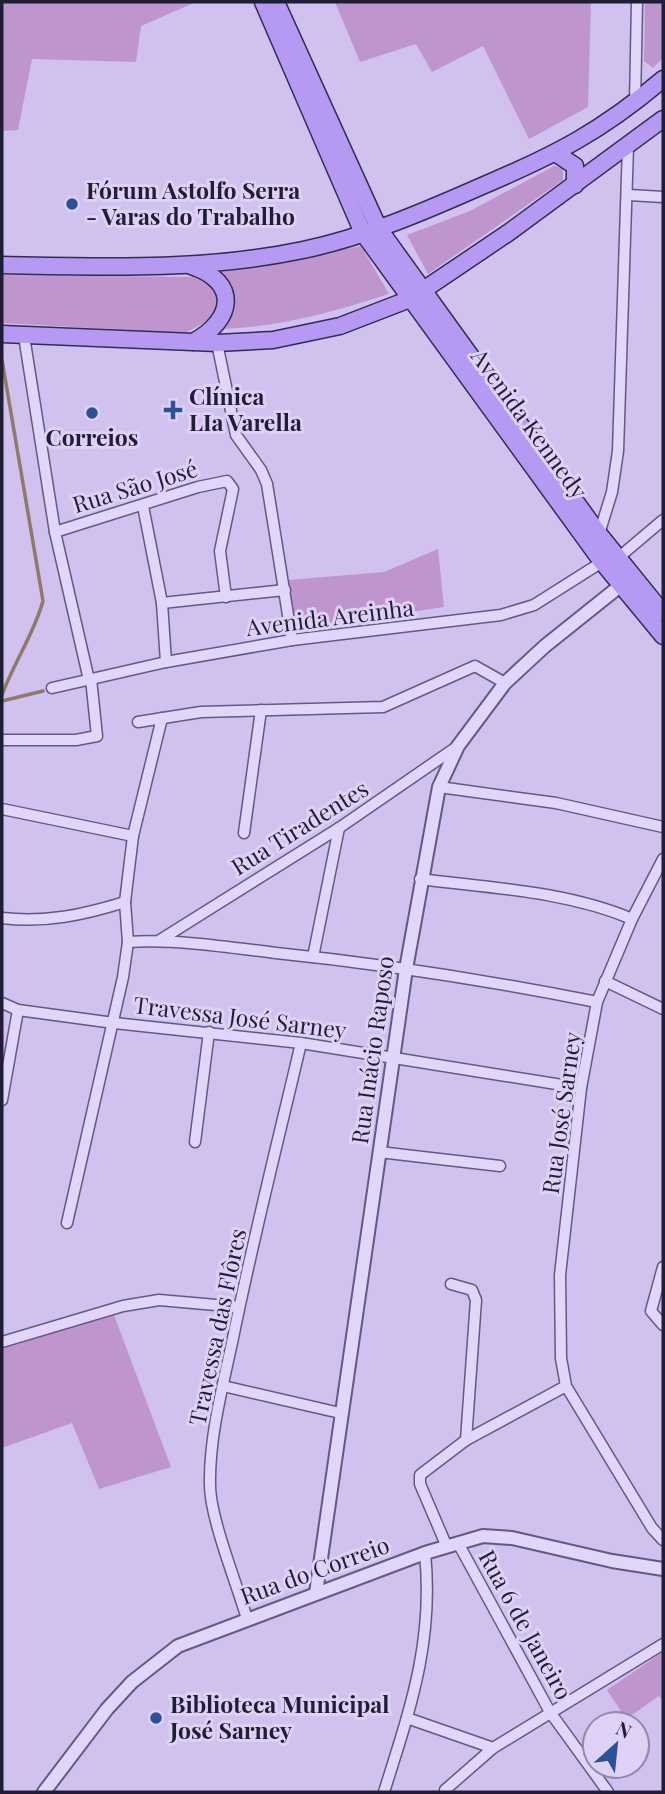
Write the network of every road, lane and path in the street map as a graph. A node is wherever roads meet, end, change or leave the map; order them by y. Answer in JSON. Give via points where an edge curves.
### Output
{"nodes":[{"id":1,"x":262,"y":2,"type":"edge"},
{"id":2,"x":276,"y":2,"type":"edge"},
{"id":3,"x":638,"y":2,"type":"edge"},
{"id":4,"x":663,"y":79,"type":"edge"},
{"id":5,"x":635,"y":103,"type":"junction"},
{"id":6,"x":659,"y":123,"type":"edge"},
{"id":7,"x":628,"y":146,"type":"junction"},
{"id":8,"x":557,"y":154,"type":"junction"},
{"id":9,"x":575,"y":185,"type":"junction"},
{"id":10,"x":629,"y":195,"type":"junction"},
{"id":11,"x":663,"y":197,"type":"edge"},
{"id":12,"x":351,"y":211,"type":"junction"},
{"id":13,"x":371,"y":231,"type":"junction"},
{"id":14,"x":336,"y":241,"type":"junction"},
{"id":15,"x":2,"y":264,"type":"edge"},
{"id":16,"x":187,"y":265,"type":"junction"},
{"id":17,"x":416,"y":295,"type":"junction"},
{"id":18,"x":2,"y":334,"type":"edge"},
{"id":19,"x":23,"y":336,"type":"junction"},
{"id":20,"x":193,"y":342,"type":"junction"},
{"id":21,"x":217,"y":343,"type":"junction"},
{"id":22,"x":143,"y":506,"type":"junction"},
{"id":23,"x":663,"y":520,"type":"edge"},
{"id":24,"x":55,"y":532,"type":"junction"},
{"id":25,"x":599,"y":534,"type":"junction"},
{"id":26,"x":618,"y":558,"type":"junction"},
{"id":27,"x":601,"y":562,"type":"junction"},
{"id":28,"x":620,"y":586,"type":"junction"},
{"id":29,"x":285,"y":590,"type":"junction"},
{"id":30,"x":226,"y":597,"type":"junction"},
{"id":31,"x":162,"y":603,"type":"junction"},
{"id":32,"x":663,"y":613,"type":"edge"},
{"id":33,"x":663,"y":636,"type":"edge"},
{"id":34,"x":292,"y":640,"type":"junction"},
{"id":35,"x":166,"y":662,"type":"junction"},
{"id":36,"x":90,"y":680,"type":"junction"},
{"id":37,"x":505,"y":683,"type":"junction"},
{"id":38,"x":52,"y":688,"type":"dead end"},
{"id":39,"x":261,"y":710,"type":"junction"},
{"id":40,"x":162,"y":718,"type":"junction"},
{"id":41,"x":138,"y":722,"type":"dead end"},
{"id":42,"x":2,"y":740,"type":"edge"},
{"id":43,"x":458,"y":746,"type":"junction"},
{"id":44,"x":439,"y":787,"type":"junction"},
{"id":45,"x":2,"y":809,"type":"edge"},
{"id":46,"x":663,"y":827,"type":"edge"},
{"id":47,"x":339,"y":828,"type":"junction"},
{"id":48,"x":244,"y":833,"type":"dead end"},
{"id":49,"x":133,"y":836,"type":"junction"},
{"id":50,"x":663,"y":859,"type":"edge"},
{"id":51,"x":420,"y":879,"type":"junction"},
{"id":52,"x":125,"y":902,"type":"junction"},
{"id":53,"x":2,"y":918,"type":"edge"},
{"id":54,"x":632,"y":919,"type":"junction"},
{"id":55,"x":160,"y":940,"type":"junction"},
{"id":56,"x":128,"y":942,"type":"junction"},
{"id":57,"x":313,"y":957,"type":"junction"},
{"id":58,"x":406,"y":969,"type":"junction"},
{"id":59,"x":605,"y":981,"type":"junction"},
{"id":60,"x":597,"y":1002,"type":"junction"},
{"id":61,"x":2,"y":1003,"type":"edge"},
{"id":62,"x":663,"y":1009,"type":"edge"},
{"id":63,"x":19,"y":1010,"type":"junction"},
{"id":64,"x":114,"y":1023,"type":"junction"},
{"id":65,"x":209,"y":1032,"type":"junction"},
{"id":66,"x":302,"y":1043,"type":"junction"},
{"id":67,"x":393,"y":1057,"type":"junction"},
{"id":68,"x":581,"y":1088,"type":"junction"},
{"id":69,"x":2,"y":1100,"type":"edge"},
{"id":70,"x":195,"y":1142,"type":"dead end"},
{"id":71,"x":379,"y":1152,"type":"junction"},
{"id":72,"x":500,"y":1166,"type":"dead end"},
{"id":73,"x":67,"y":1223,"type":"dead end"},
{"id":74,"x":663,"y":1267,"type":"edge"},
{"id":75,"x":451,"y":1284,"type":"dead end"},
{"id":76,"x":239,"y":1307,"type":"junction"},
{"id":77,"x":663,"y":1325,"type":"edge"},
{"id":78,"x":2,"y":1342,"type":"edge"},
{"id":79,"x":223,"y":1386,"type":"junction"},
{"id":80,"x":566,"y":1386,"type":"junction"},
{"id":81,"x":340,"y":1413,"type":"junction"},
{"id":82,"x":466,"y":1440,"type":"junction"},
{"id":83,"x":663,"y":1540,"type":"edge"},
{"id":84,"x":452,"y":1545,"type":"junction"},
{"id":85,"x":425,"y":1553,"type":"junction"},
{"id":86,"x":663,"y":1569,"type":"edge"},
{"id":87,"x":316,"y":1593,"type":"junction"},
{"id":88,"x":247,"y":1619,"type":"junction"},
{"id":89,"x":663,"y":1644,"type":"edge"},
{"id":90,"x":550,"y":1712,"type":"junction"},
{"id":91,"x":407,"y":1718,"type":"junction"},
{"id":92,"x":493,"y":1748,"type":"junction"},
{"id":93,"x":445,"y":1790,"type":"dead end"},
{"id":94,"x":44,"y":1792,"type":"edge"},
{"id":95,"x":384,"y":1792,"type":"edge"},
{"id":96,"x":608,"y":1792,"type":"edge"}],
"edges":[{"from":1,"to":12,"type":"main road"},
{"from":2,"to":13,"type":"main road"},
{"from":3,"to":5,"type":"street"},
{"from":4,"to":5,"type":"main road"},
{"from":5,"to":6,"type":"main road"},
{"from":5,"to":8,"type":"main road"},
{"from":6,"to":7,"type":"main road"},
{"from":7,"to":9,"type":"main road"},
{"from":7,"to":10,"type":"street"},
{"from":8,"to":9,"type":"main road","via":[[575,166]]},
{"from":8,"to":13,"type":"main road"},
{"from":9,"to":17,"type":"main road"},
{"from":10,"to":11,"type":"street"},
{"from":10,"to":25,"type":"street","via":[[618,451]]},
{"from":12,"to":13,"type":"main road"},
{"from":12,"to":14,"type":"main road","via":[[345,232]]},
{"from":13,"to":14,"type":"main road"},
{"from":13,"to":17,"type":"main road","name":"Avenida Kennedy"},
{"from":14,"to":16,"type":"main road","via":[[271,256]]},
{"from":15,"to":16,"type":"main road"},
{"from":16,"to":20,"type":"main road","via":[[212,276],[226,297],[219,322]]},
{"from":17,"to":21,"type":"main road","via":[[374,315],[309,334]]},
{"from":17,"to":25,"type":"main road","name":"Avenida Kennedy"},
{"from":17,"to":27,"type":"main road","name":"Avenida Kennedy"},
{"from":18,"to":19,"type":"main road"},
{"from":19,"to":20,"type":"main road"},
{"from":19,"to":24,"type":"street"},
{"from":20,"to":21,"type":"main road"},
{"from":21,"to":29,"type":"street","via":[[236,435],[267,484]]},
{"from":22,"to":24,"type":"street","name":"Rua São José"},
{"from":22,"to":30,"type":"street","name":"Rua São José","via":[[227,481],[233,489],[220,551]]},
{"from":22,"to":31,"type":"street"},
{"from":23,"to":26,"type":"street"},
{"from":24,"to":36,"type":"street"},
{"from":25,"to":26,"type":"main road","name":"Avenida Kennedy"},
{"from":26,"to":32,"type":"main road","name":"Avenida Kennedy"},
{"from":27,"to":28,"type":"main road","name":"Avenida Kennedy"},
{"from":27,"to":34,"type":"street","name":"Avenida Areinha","via":[[534,605],[501,615]]},
{"from":28,"to":33,"type":"main road","name":"Avenida Kennedy"},
{"from":28,"to":37,"type":"street","name":"Rua Inácio Raposo"},
{"from":29,"to":30,"type":"street"},
{"from":29,"to":34,"type":"street"},
{"from":30,"to":31,"type":"street"},
{"from":31,"to":35,"type":"street"},
{"from":34,"to":35,"type":"street","name":"Avenida Areinha"},
{"from":35,"to":36,"type":"street","name":"Avenida Areinha"},
{"from":36,"to":38,"type":"street","name":"Avenida Areinha"},
{"from":36,"to":42,"type":"street","via":[[97,736]]},
{"from":37,"to":39,"type":"street","via":[[475,666],[383,707]]},
{"from":37,"to":43,"type":"street","name":"Rua Inácio Raposo"},
{"from":39,"to":40,"type":"street"},
{"from":39,"to":48,"type":"street"},
{"from":40,"to":41,"type":"street"},
{"from":40,"to":49,"type":"street"},
{"from":43,"to":44,"type":"street","name":"Rua Inácio Raposo"},
{"from":43,"to":47,"type":"street","name":"Rua Tiradentes"},
{"from":44,"to":46,"type":"street","via":[[556,803]]},
{"from":44,"to":51,"type":"street","name":"Rua Inácio Raposo"},
{"from":45,"to":49,"type":"street"},
{"from":47,"to":55,"type":"street","name":"Rua Tiradentes"},
{"from":47,"to":57,"type":"street"},
{"from":49,"to":52,"type":"street"},
{"from":50,"to":54,"type":"street","name":"Rua José Sarney"},
{"from":51,"to":54,"type":"street","via":[[590,903]]},
{"from":51,"to":58,"type":"street","name":"Rua Inácio Raposo"},
{"from":52,"to":53,"type":"street","via":[[51,920]]},
{"from":52,"to":56,"type":"street"},
{"from":54,"to":59,"type":"street","name":"Rua José Sarney"},
{"from":55,"to":56,"type":"street"},
{"from":55,"to":57,"type":"street"},
{"from":56,"to":64,"type":"street"},
{"from":57,"to":58,"type":"street"},
{"from":58,"to":60,"type":"street"},
{"from":58,"to":67,"type":"street","name":"Rua Inácio Raposo"},
{"from":59,"to":60,"type":"street","name":"Rua José Sarney"},
{"from":59,"to":62,"type":"street"},
{"from":60,"to":68,"type":"street","name":"Rua José Sarney"},
{"from":61,"to":63,"type":"street","name":"Travessa José Sarney"},
{"from":63,"to":64,"type":"street","name":"Travessa José Sarney"},
{"from":63,"to":69,"type":"street"},
{"from":64,"to":65,"type":"street","name":"Travessa José Sarney"},
{"from":64,"to":73,"type":"street"},
{"from":65,"to":66,"type":"street","name":"Travessa José Sarney"},
{"from":65,"to":70,"type":"street"},
{"from":66,"to":67,"type":"street","name":"Travessa José Sarney"},
{"from":66,"to":76,"type":"street","name":"Travessa das Flôres"},
{"from":67,"to":68,"type":"street","name":"Travessa José Sarney"},
{"from":67,"to":71,"type":"street","name":"Rua Inácio Raposo"},
{"from":68,"to":80,"type":"street","name":"Rua José Sarney","via":[[560,1275]]},
{"from":71,"to":72,"type":"street"},
{"from":71,"to":81,"type":"street","name":"Rua Inácio Raposo"},
{"from":74,"to":77,"type":"street","via":[[651,1311]]},
{"from":75,"to":82,"type":"street","via":[[472,1290],[476,1300]]},
{"from":76,"to":78,"type":"street","via":[[159,1300],[123,1306]]},
{"from":76,"to":79,"type":"street","name":"Travessa das Flôres"},
{"from":79,"to":81,"type":"street"},
{"from":79,"to":88,"type":"street","name":"Travessa das Flôres","via":[[210,1488]]},
{"from":80,"to":82,"type":"street"},
{"from":80,"to":83,"type":"street"},
{"from":81,"to":87,"type":"street","name":"Rua Inácio Raposo"},
{"from":82,"to":84,"type":"street","name":"Rua 6 de Janeiro","via":[[424,1470],[419,1479]]},
{"from":84,"to":85,"type":"street","name":"Rua do Correio"},
{"from":84,"to":86,"type":"street","name":"Rua do Correio","via":[[483,1536],[512,1538]]},
{"from":84,"to":90,"type":"street","name":"Rua 6 de Janeiro"},
{"from":85,"to":87,"type":"street","name":"Rua do Correio"},
{"from":85,"to":91,"type":"street","via":[[429,1612]]},
{"from":87,"to":88,"type":"street","name":"Rua do Correio"},
{"from":88,"to":94,"type":"street","name":"Rua do Correio","via":[[178,1646],[132,1682]]},
{"from":89,"to":90,"type":"street"},
{"from":90,"to":92,"type":"street"},
{"from":90,"to":96,"type":"street","name":"Rua 6 de Janeiro"},
{"from":91,"to":92,"type":"street"},
{"from":91,"to":95,"type":"street"},
{"from":92,"to":93,"type":"street"}]}
